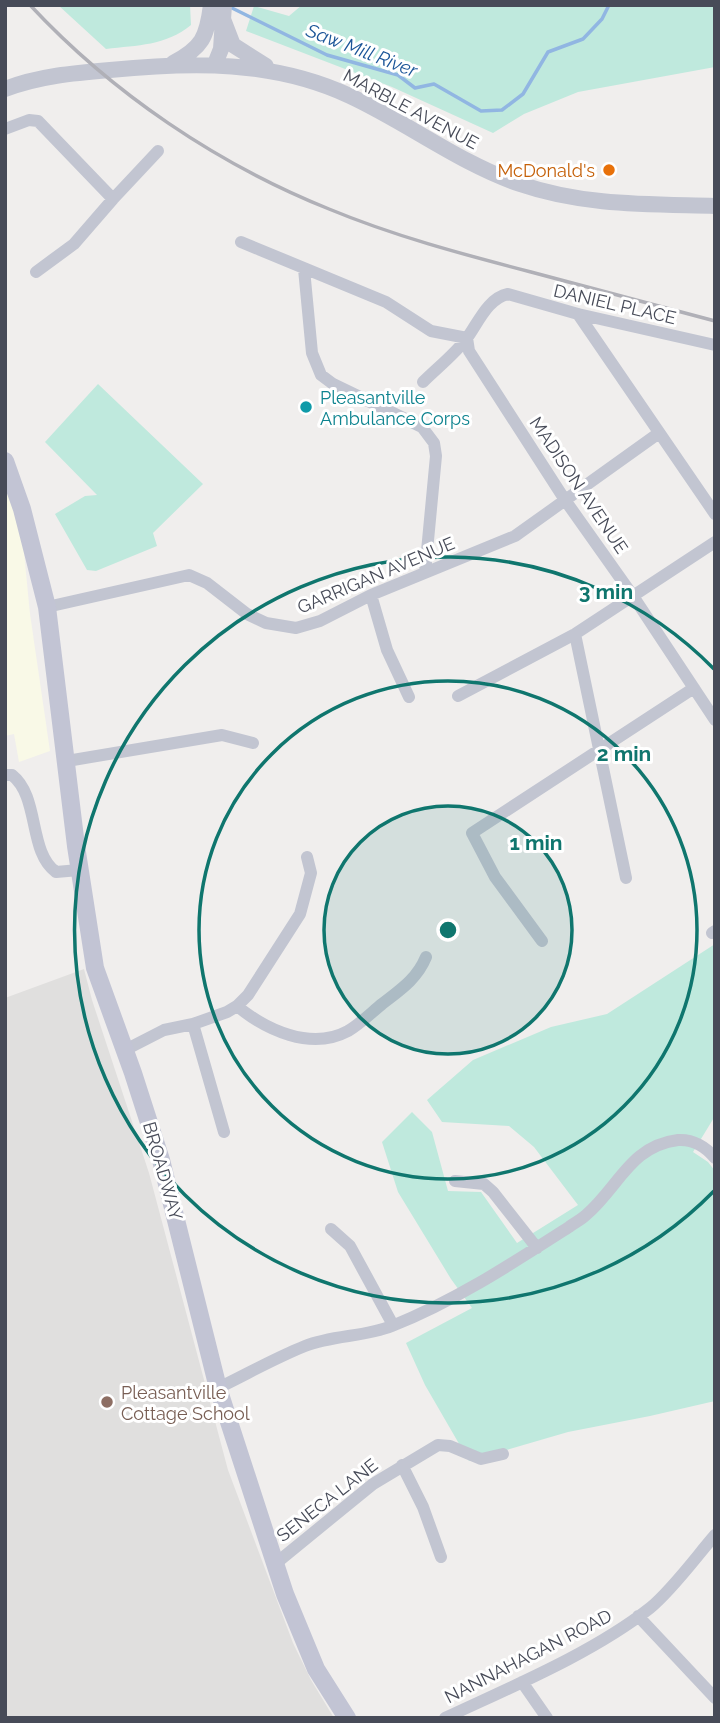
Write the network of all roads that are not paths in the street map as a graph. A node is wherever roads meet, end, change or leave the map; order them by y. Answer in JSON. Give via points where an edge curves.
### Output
{"nodes":[{"id":1,"x":217,"y":11,"type":"edge"},
{"id":2,"x":215,"y":64,"type":"junction"},
{"id":3,"x":171,"y":65,"type":"junction"},
{"id":4,"x":278,"y":72,"type":"junction"},
{"id":5,"x":5,"y":89,"type":"edge"},
{"id":6,"x":5,"y":129,"type":"edge"},
{"id":7,"x":158,"y":151,"type":"dead end"},
{"id":8,"x":113,"y":199,"type":"junction"},
{"id":9,"x":715,"y":206,"type":"edge"},
{"id":10,"x":242,"y":242,"type":"dead end"},
{"id":11,"x":304,"y":269,"type":"junction"},
{"id":12,"x":36,"y":272,"type":"dead end"},
{"id":13,"x":578,"y":314,"type":"junction"},
{"id":14,"x":467,"y":338,"type":"junction"},
{"id":15,"x":715,"y":345,"type":"edge"},
{"id":16,"x":423,"y":382,"type":"dead end"},
{"id":17,"x":659,"y":433,"type":"junction"},
{"id":18,"x":5,"y":461,"type":"edge"},
{"id":19,"x":565,"y":500,"type":"junction"},
{"id":20,"x":715,"y":514,"type":"edge"},
{"id":21,"x":715,"y":542,"type":"edge"},
{"id":22,"x":425,"y":572,"type":"junction"},
{"id":23,"x":371,"y":595,"type":"junction"},
{"id":24,"x":633,"y":596,"type":"junction"},
{"id":25,"x":47,"y":607,"type":"junction"},
{"id":26,"x":575,"y":634,"type":"junction"},
{"id":27,"x":694,"y":688,"type":"junction"},
{"id":28,"x":458,"y":696,"type":"dead end"},
{"id":29,"x":409,"y":697,"type":"dead end"},
{"id":30,"x":715,"y":720,"type":"edge"},
{"id":31,"x":253,"y":743,"type":"dead end"},
{"id":32,"x":599,"y":751,"type":"junction"},
{"id":33,"x":67,"y":761,"type":"junction"},
{"id":34,"x":5,"y":775,"type":"edge"},
{"id":35,"x":307,"y":857,"type":"dead end"},
{"id":36,"x":79,"y":870,"type":"junction"},
{"id":37,"x":626,"y":878,"type":"dead end"},
{"id":38,"x":542,"y":941,"type":"dead end"},
{"id":39,"x":426,"y":957,"type":"dead end"},
{"id":40,"x":237,"y":1006,"type":"junction"},
{"id":41,"x":192,"y":1024,"type":"junction"},
{"id":42,"x":125,"y":1050,"type":"junction"},
{"id":43,"x":224,"y":1132,"type":"dead end"},
{"id":44,"x":715,"y":1158,"type":"edge"},
{"id":45,"x":455,"y":1181,"type":"dead end"},
{"id":46,"x":331,"y":1228,"type":"dead end"},
{"id":47,"x":537,"y":1248,"type":"junction"},
{"id":48,"x":393,"y":1325,"type":"junction"},
{"id":49,"x":218,"y":1388,"type":"junction"},
{"id":50,"x":503,"y":1454,"type":"dead end"},
{"id":51,"x":402,"y":1465,"type":"junction"},
{"id":52,"x":715,"y":1535,"type":"edge"},
{"id":53,"x":441,"y":1557,"type":"dead end"},
{"id":54,"x":275,"y":1564,"type":"junction"},
{"id":55,"x":638,"y":1616,"type":"junction"},
{"id":56,"x":522,"y":1682,"type":"junction"},
{"id":57,"x":715,"y":1698,"type":"edge"},
{"id":58,"x":347,"y":1718,"type":"edge"},
{"id":59,"x":445,"y":1718,"type":"edge"},
{"id":60,"x":547,"y":1718,"type":"edge"}],
"edges":[{"from":1,"to":2,"type":"street","via":[[221,49]]},
{"from":1,"to":3,"type":"street","via":[[200,45]]},
{"from":1,"to":4,"type":"street","via":[[236,48]]},
{"from":2,"to":3,"type":"street","name":"MARBLE AVENUE"},
{"from":2,"to":4,"type":"street","name":"MARBLE AVENUE"},
{"from":3,"to":5,"type":"street","name":"MARBLE AVENUE","via":[[56,76]]},
{"from":4,"to":9,"type":"street","name":"MARBLE AVENUE","via":[[346,94],[479,167],[534,188],[608,203]]},
{"from":6,"to":8,"type":"street","via":[[38,121]]},
{"from":7,"to":8,"type":"street"},
{"from":8,"to":12,"type":"street","via":[[74,244]]},
{"from":10,"to":11,"type":"street"},
{"from":11,"to":14,"type":"street","via":[[386,302],[431,331]]},
{"from":11,"to":22,"type":"street","via":[[312,353],[321,375],[422,427],[434,443]]},
{"from":13,"to":14,"type":"street","name":"DANIEL PLACE","via":[[502,295]]},
{"from":13,"to":15,"type":"street","name":"DANIEL PLACE"},
{"from":13,"to":17,"type":"street"},
{"from":14,"to":16,"type":"street"},
{"from":14,"to":19,"type":"street","name":"MADISON AVENUE","via":[[469,351]]},
{"from":17,"to":19,"type":"street","name":"GARRIGAN AVENUE"},
{"from":17,"to":20,"type":"street"},
{"from":18,"to":25,"type":"main road","name":"BROADWAY"},
{"from":19,"to":22,"type":"street","name":"GARRIGAN AVENUE","via":[[515,536]]},
{"from":19,"to":24,"type":"street","name":"MADISON AVENUE"},
{"from":21,"to":24,"type":"street"},
{"from":22,"to":23,"type":"street","name":"GARRIGAN AVENUE"},
{"from":23,"to":25,"type":"street","name":"GARRIGAN AVENUE","via":[[296,628],[247,614],[189,575]]},
{"from":23,"to":29,"type":"street","via":[[387,650]]},
{"from":24,"to":26,"type":"street"},
{"from":24,"to":27,"type":"street","name":"MADISON AVENUE"},
{"from":25,"to":33,"type":"main road","name":"BROADWAY"},
{"from":26,"to":28,"type":"street"},
{"from":26,"to":32,"type":"street"},
{"from":27,"to":30,"type":"street","name":"MADISON AVENUE"},
{"from":27,"to":32,"type":"street"},
{"from":31,"to":33,"type":"street","via":[[222,735]]},
{"from":32,"to":37,"type":"street"},
{"from":32,"to":38,"type":"street","via":[[472,833],[495,877]]},
{"from":33,"to":36,"type":"main road","name":"BROADWAY"},
{"from":34,"to":36,"type":"street","via":[[12,775],[24,790],[50,867],[56,872]]},
{"from":35,"to":40,"type":"street","via":[[311,873],[300,914]]},
{"from":36,"to":42,"type":"main road","name":"BROADWAY","via":[[95,968]]},
{"from":39,"to":40,"type":"street","via":[[410,982],[348,1031],[333,1036],[305,1038],[281,1033]]},
{"from":40,"to":41,"type":"street"},
{"from":41,"to":42,"type":"street","via":[[164,1030]]},
{"from":41,"to":43,"type":"street"},
{"from":42,"to":49,"type":"main road","name":"BROADWAY","via":[[161,1160]]},
{"from":44,"to":47,"type":"street","via":[[699,1144],[685,1140],[652,1147],[586,1216]]},
{"from":45,"to":47,"type":"street","via":[[484,1184]]},
{"from":46,"to":48,"type":"street","via":[[350,1246]]},
{"from":47,"to":48,"type":"street"},
{"from":48,"to":49,"type":"street","via":[[305,1346]]},
{"from":49,"to":54,"type":"main road","name":"BROADWAY"},
{"from":50,"to":51,"type":"street","name":"SENECA LANE","via":[[481,1459],[438,1445]]},
{"from":51,"to":53,"type":"street","name":"SENECA LANE","via":[[424,1507]]},
{"from":51,"to":54,"type":"street","name":"SENECA LANE"},
{"from":52,"to":55,"type":"street","name":"NANNAHAGAN ROAD"},
{"from":54,"to":58,"type":"main road","name":"BROADWAY","via":[[316,1670]]},
{"from":55,"to":56,"type":"street","name":"NANNAHAGAN ROAD"},
{"from":55,"to":57,"type":"street"},
{"from":56,"to":59,"type":"street","name":"NANNAHAGAN ROAD"},
{"from":56,"to":60,"type":"street"}]}
